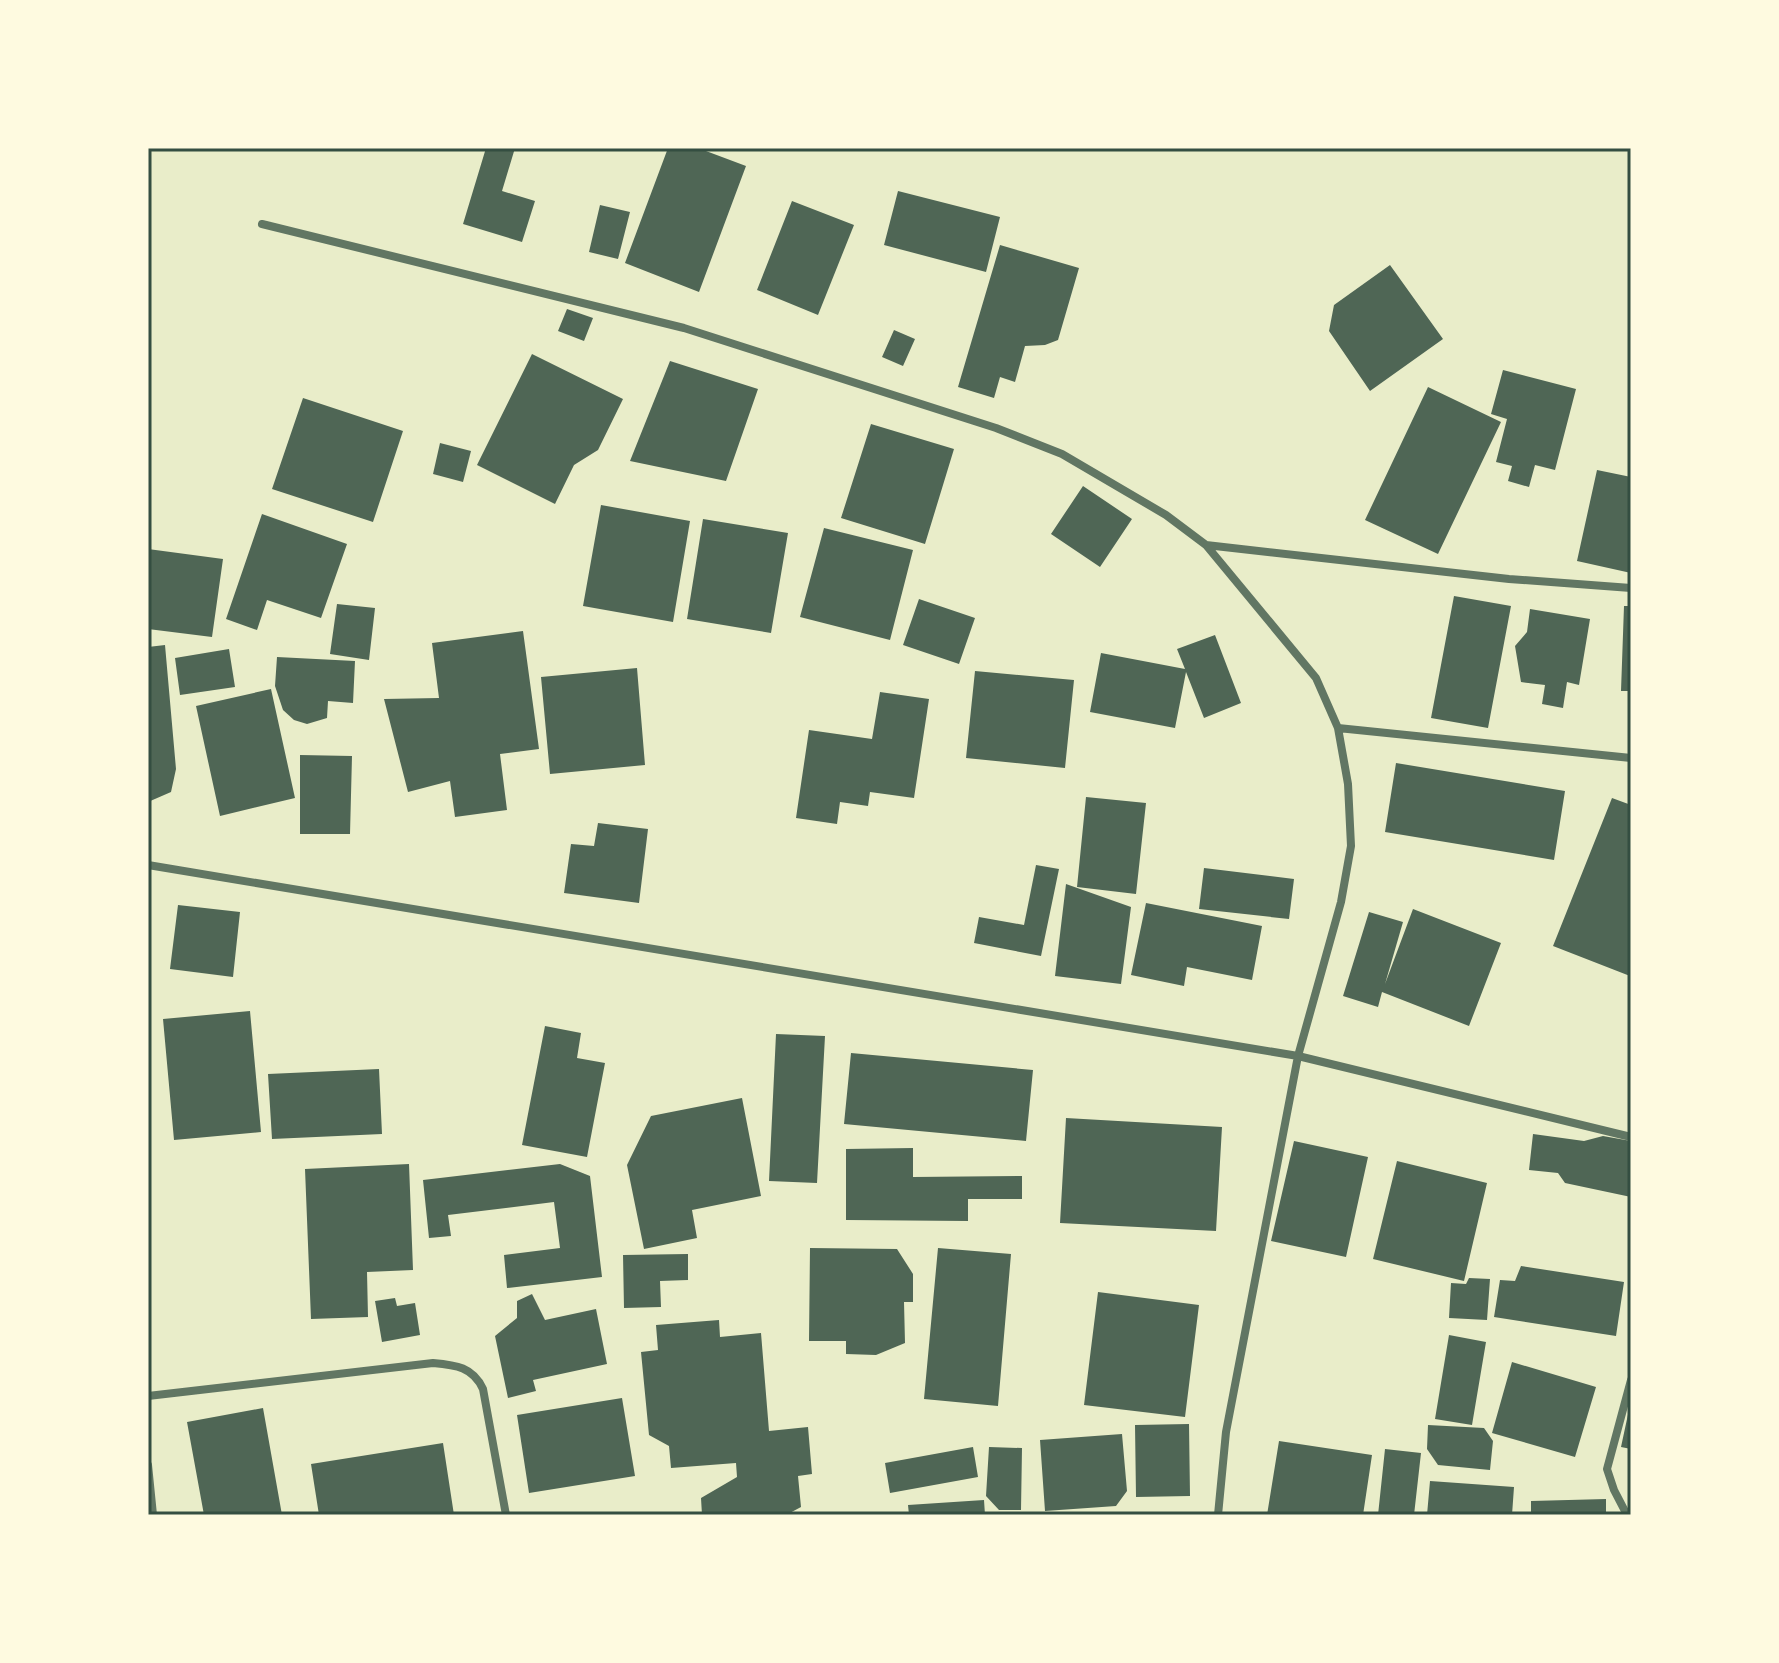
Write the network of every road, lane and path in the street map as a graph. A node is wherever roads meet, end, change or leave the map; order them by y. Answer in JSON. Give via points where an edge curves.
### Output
{"nodes":[{"id":1,"x":262,"y":224,"type":"dead end"},
{"id":2,"x":1206,"y":545,"type":"junction"},
{"id":3,"x":1631,"y":588,"type":"edge"},
{"id":4,"x":1338,"y":728,"type":"junction"},
{"id":5,"x":1631,"y":758,"type":"edge"},
{"id":6,"x":148,"y":865,"type":"edge"},
{"id":7,"x":1298,"y":1056,"type":"junction"},
{"id":8,"x":1631,"y":1137,"type":"edge"},
{"id":9,"x":1631,"y":1380,"type":"edge"},
{"id":10,"x":148,"y":1396,"type":"edge"},
{"id":11,"x":148,"y":1465,"type":"edge"},
{"id":12,"x":153,"y":1515,"type":"edge"},
{"id":13,"x":506,"y":1515,"type":"edge"},
{"id":14,"x":1218,"y":1515,"type":"edge"},
{"id":15,"x":1627,"y":1515,"type":"edge"}],
"edges":[{"from":1,"to":2,"type":"street","via":[[684,328],[996,428],[1062,454]]},
{"from":2,"to":3,"type":"street"},
{"from":2,"to":4,"type":"street","via":[[1316,678]]},
{"from":4,"to":5,"type":"street"},
{"from":4,"to":7,"type":"street","via":[[1351,846],[1341,902]]},
{"from":6,"to":7,"type":"street"},
{"from":7,"to":8,"type":"street"},
{"from":7,"to":14,"type":"street","via":[[1226,1432]]},
{"from":9,"to":15,"type":"street","via":[[1607,1469]]},
{"from":10,"to":13,"type":"street","via":[[433,1363],[457,1365],[478,1377],[483,1389]]},
{"from":11,"to":12,"type":"street"}]}
